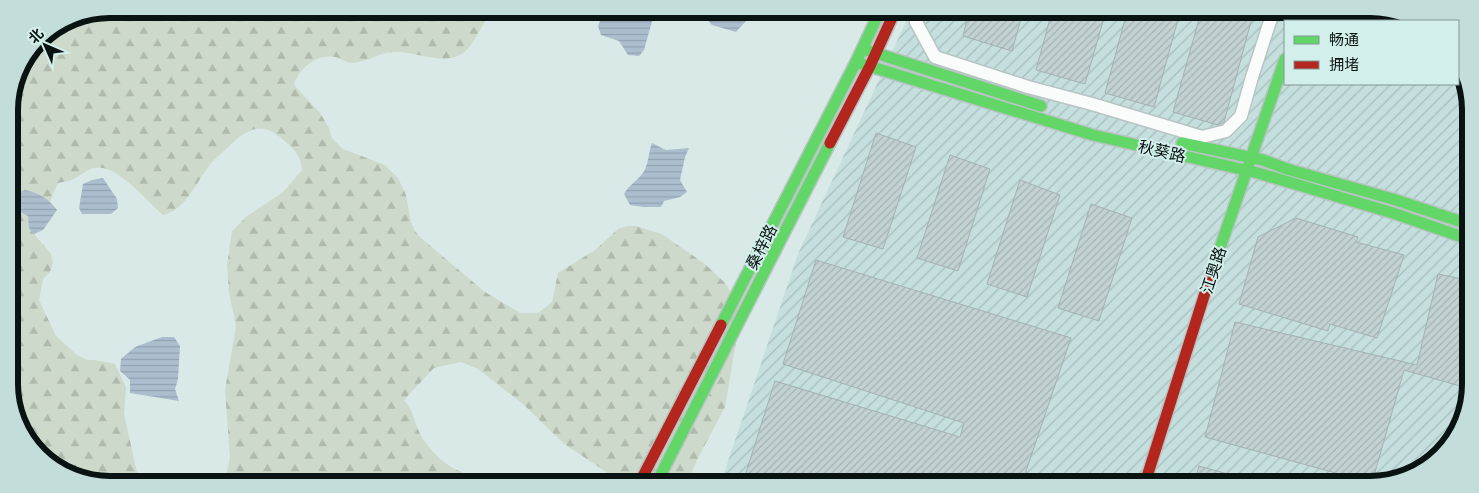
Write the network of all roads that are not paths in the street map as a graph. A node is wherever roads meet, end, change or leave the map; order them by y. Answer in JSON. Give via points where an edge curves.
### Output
{"nodes":[{"id":1,"x":877,"y":18,"type":"edge"},
{"id":2,"x":892,"y":18,"type":"edge"},
{"id":3,"x":918,"y":18,"type":"edge"},
{"id":4,"x":1271,"y":18,"type":"edge"},
{"id":5,"x":863,"y":49,"type":"junction"},
{"id":6,"x":875,"y":54,"type":"junction"},
{"id":7,"x":856,"y":62,"type":"junction"},
{"id":8,"x":1284,"y":63,"type":"edge"},
{"id":9,"x":870,"y":66,"type":"junction"},
{"id":10,"x":1288,"y":85,"type":"edge"},
{"id":11,"x":1050,"y":109,"type":"dead end"},
{"id":12,"x":1280,"y":109,"type":"dead end"},
{"id":13,"x":1172,"y":141,"type":"dead end"},
{"id":14,"x":1260,"y":156,"type":"junction"},
{"id":15,"x":1254,"y":175,"type":"junction"},
{"id":16,"x":1462,"y":222,"type":"edge"},
{"id":17,"x":1238,"y":231,"type":"dead end"},
{"id":18,"x":1462,"y":237,"type":"edge"},
{"id":19,"x":1148,"y":475,"type":"edge"},
{"id":20,"x":1159,"y":475,"type":"edge"},
{"id":21,"x":643,"y":476,"type":"edge"},
{"id":22,"x":660,"y":476,"type":"edge"}],
"edges":[{"from":1,"to":5,"type":"street","name":"桑梓路"},
{"from":2,"to":6,"type":"street","name":"桑梓路"},
{"from":3,"to":4,"type":"street","via":[[916,22],[935,57],[1202,137],[1226,131],[1241,116]]},
{"from":5,"to":6,"type":"street"},
{"from":5,"to":7,"type":"street","name":"桑梓路"},
{"from":6,"to":9,"type":"street","name":"桑梓路"},
{"from":6,"to":11,"type":"street"},
{"from":7,"to":9,"type":"street","name":"秋葵路"},
{"from":7,"to":21,"type":"street","name":"桑梓路"},
{"from":8,"to":14,"type":"street","name":"江奥路"},
{"from":9,"to":15,"type":"street","name":"秋葵路","via":[[1093,135]]},
{"from":9,"to":22,"type":"street","name":"桑梓路"},
{"from":10,"to":12,"type":"street"},
{"from":13,"to":14,"type":"street","name":"秋葵路","via":[[1220,152]]},
{"from":14,"to":15,"type":"street","name":"江奥路"},
{"from":14,"to":16,"type":"street","name":"秋葵路","via":[[1288,168]]},
{"from":15,"to":18,"type":"street","name":"秋葵路","via":[[1393,213]]},
{"from":15,"to":19,"type":"street","name":"江奥路","via":[[1206,289]]},
{"from":17,"to":20,"type":"street","name":"江奥路"}]}
